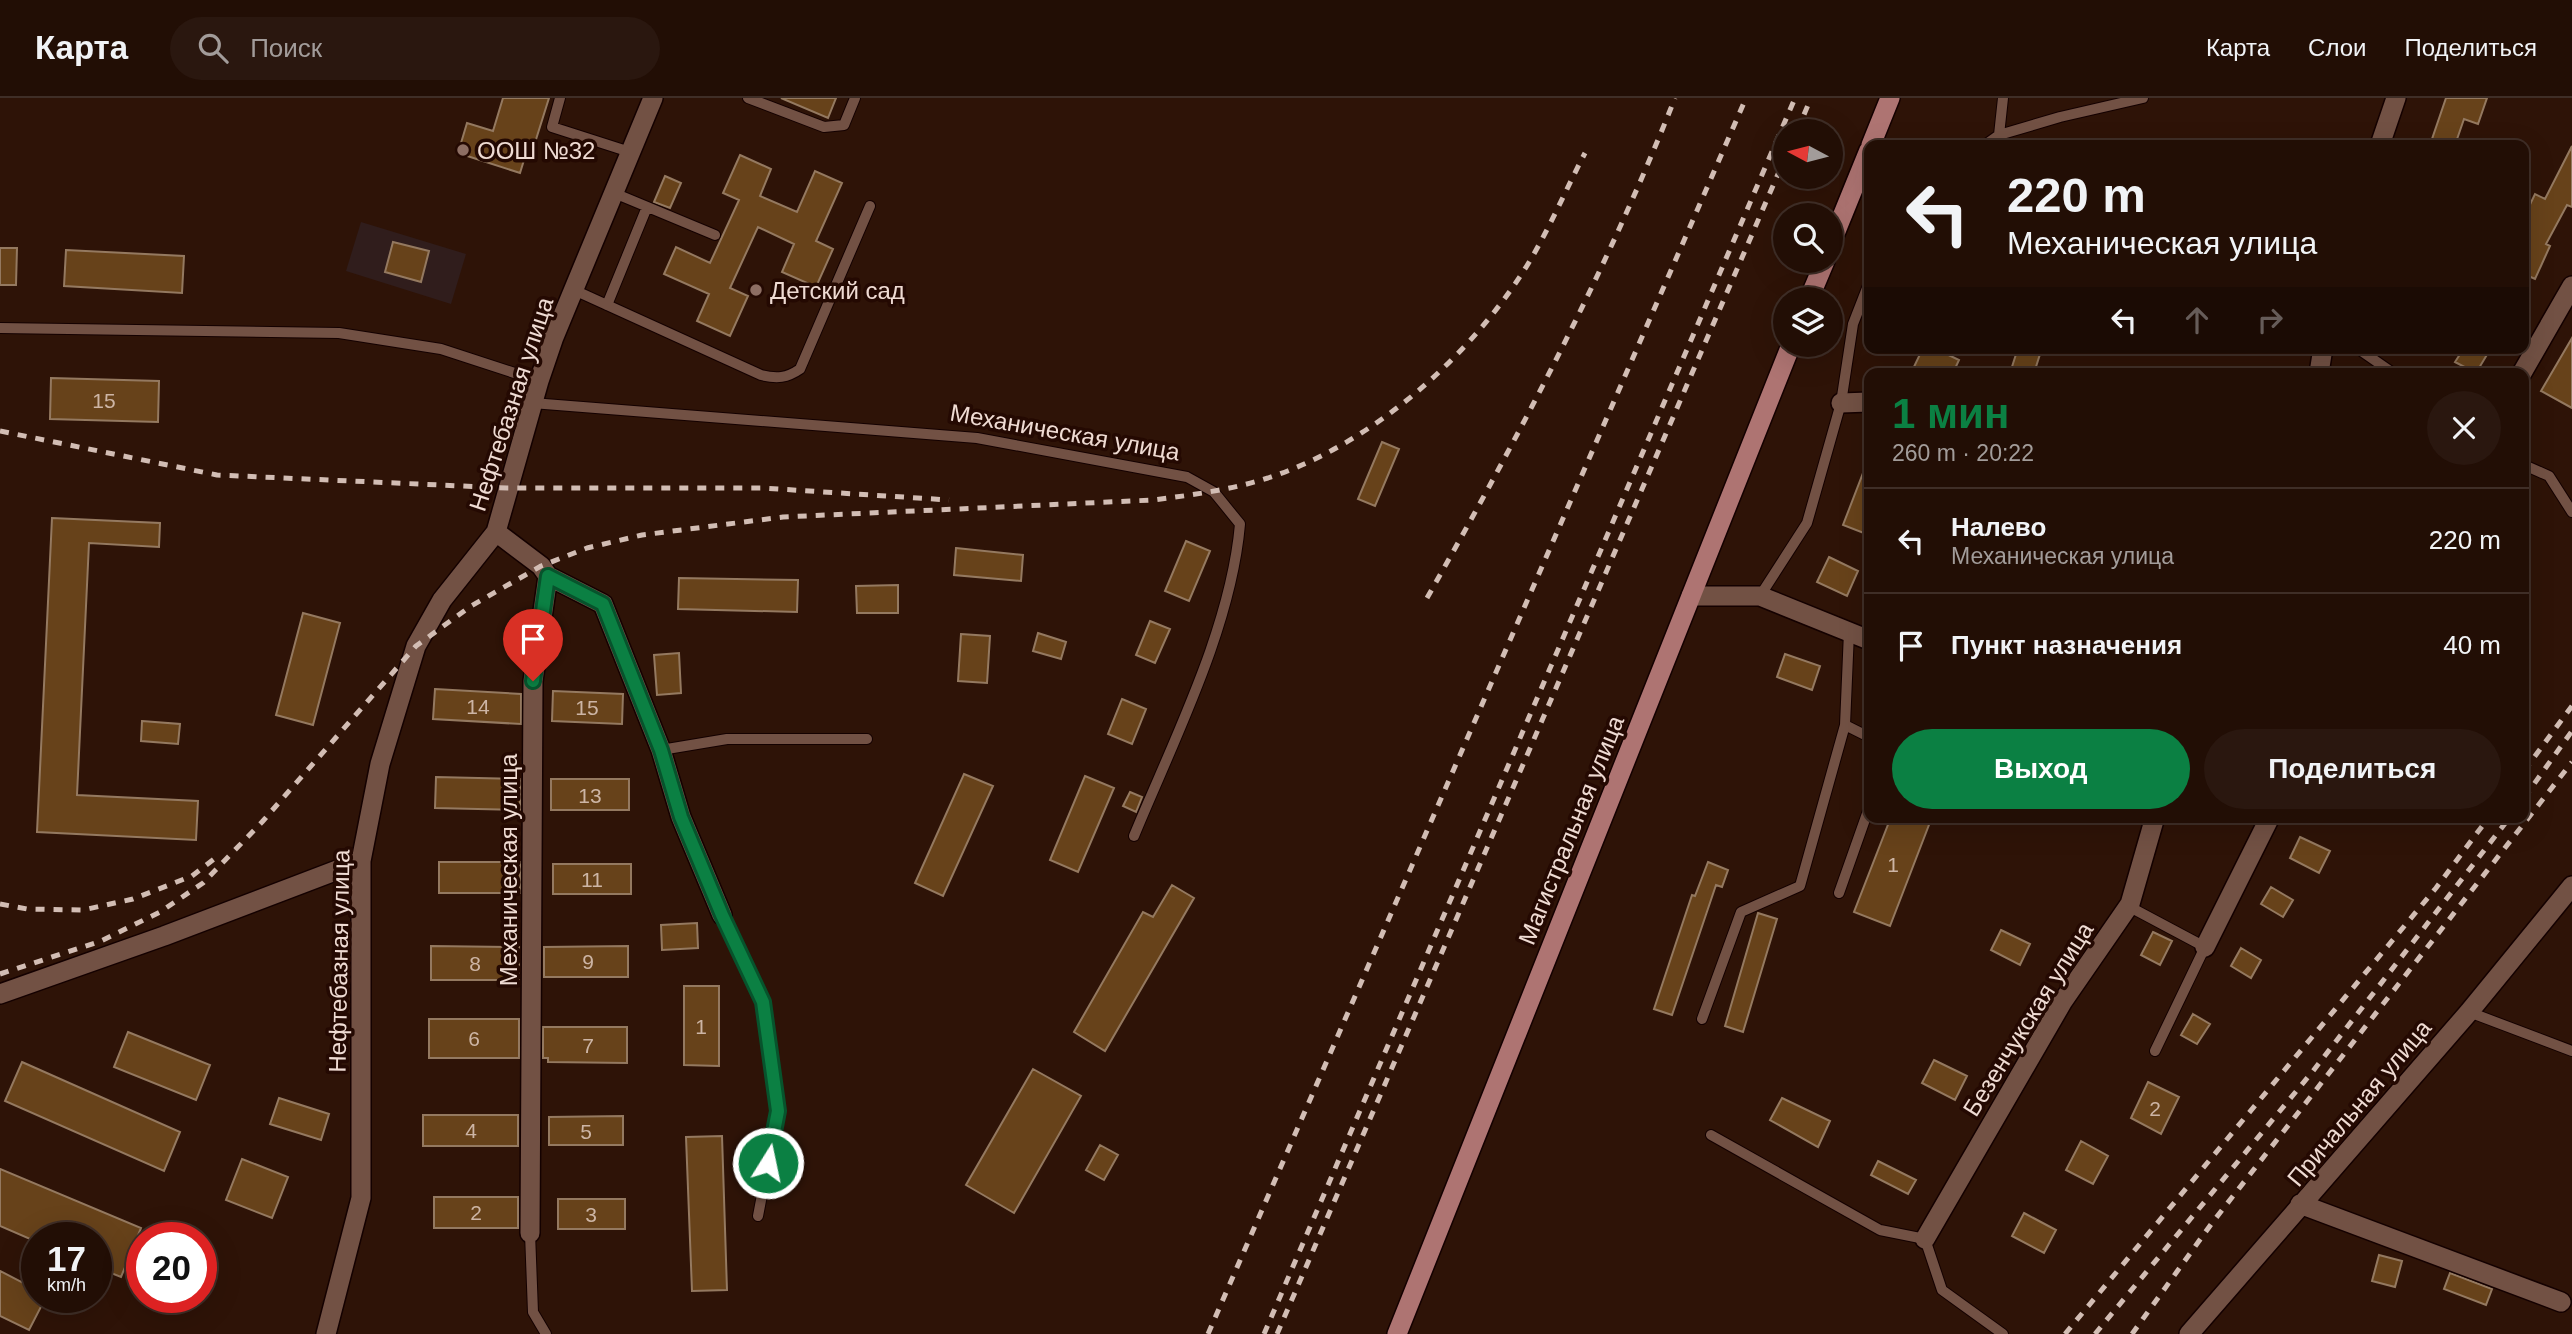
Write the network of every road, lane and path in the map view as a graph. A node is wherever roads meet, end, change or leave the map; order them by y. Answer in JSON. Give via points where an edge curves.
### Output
{"nodes":[{"id":1,"x":560,"y":98,"type":"edge"},
{"id":2,"x":653,"y":98,"type":"edge"},
{"id":3,"x":748,"y":98,"type":"edge"},
{"id":4,"x":855,"y":98,"type":"edge"},
{"id":5,"x":1890,"y":98,"type":"edge"},
{"id":6,"x":2003,"y":98,"type":"edge"},
{"id":7,"x":2143,"y":98,"type":"edge"},
{"id":8,"x":2396,"y":98,"type":"edge"},
{"id":9,"x":1998,"y":135,"type":"junction"},
{"id":10,"x":1873,"y":140,"type":"edge"},
{"id":11,"x":1992,"y":140,"type":"edge"},
{"id":12,"x":2382,"y":140,"type":"edge"},
{"id":13,"x":630,"y":152,"type":"junction"},
{"id":14,"x":1864,"y":163,"type":"edge"},
{"id":15,"x":614,"y":193,"type":"junction"},
{"id":16,"x":870,"y":206,"type":"dead end"},
{"id":17,"x":647,"y":207,"type":"junction"},
{"id":18,"x":1843,"y":214,"type":"edge"},
{"id":19,"x":715,"y":235,"type":"dead end"},
{"id":20,"x":2572,"y":286,"type":"edge"},
{"id":21,"x":574,"y":290,"type":"junction"},
{"id":22,"x":1864,"y":296,"type":"edge"},
{"id":23,"x":607,"y":305,"type":"junction"},
{"id":24,"x":0,"y":328,"type":"edge"},
{"id":25,"x":2366,"y":354,"type":"edge"},
{"id":26,"x":1786,"y":357,"type":"edge"},
{"id":27,"x":2386,"y":368,"type":"edge"},
{"id":28,"x":2525,"y":368,"type":"edge"},
{"id":29,"x":539,"y":381,"type":"junction"},
{"id":30,"x":1864,"y":402,"type":"edge"},
{"id":31,"x":532,"y":403,"type":"junction"},
{"id":32,"x":1841,"y":403,"type":"junction"},
{"id":33,"x":2529,"y":467,"type":"edge"},
{"id":34,"x":2572,"y":512,"type":"edge"},
{"id":35,"x":496,"y":532,"type":"junction"},
{"id":36,"x":548,"y":576,"type":"junction"},
{"id":37,"x":1691,"y":596,"type":"junction"},
{"id":38,"x":1760,"y":596,"type":"junction"},
{"id":39,"x":1849,"y":632,"type":"junction"},
{"id":40,"x":1864,"y":637,"type":"edge"},
{"id":41,"x":1845,"y":725,"type":"junction"},
{"id":42,"x":1864,"y":734,"type":"edge"},
{"id":43,"x":867,"y":739,"type":"dead end"},
{"id":44,"x":661,"y":750,"type":"junction"},
{"id":45,"x":1864,"y":822,"type":"edge"},
{"id":46,"x":2153,"y":823,"type":"edge"},
{"id":47,"x":2267,"y":823,"type":"edge"},
{"id":48,"x":1134,"y":836,"type":"dead end"},
{"id":49,"x":361,"y":861,"type":"junction"},
{"id":50,"x":2572,"y":886,"type":"edge"},
{"id":51,"x":1839,"y":893,"type":"dead end"},
{"id":52,"x":2128,"y":906,"type":"junction"},
{"id":53,"x":722,"y":915,"type":"joint"},
{"id":54,"x":2205,"y":947,"type":"junction"},
{"id":55,"x":0,"y":994,"type":"edge"},
{"id":56,"x":2469,"y":1012,"type":"junction"},
{"id":57,"x":1702,"y":1019,"type":"dead end"},
{"id":58,"x":2154,"y":1051,"type":"dead end"},
{"id":59,"x":2572,"y":1051,"type":"edge"},
{"id":60,"x":1711,"y":1135,"type":"dead end"},
{"id":61,"x":2300,"y":1204,"type":"junction"},
{"id":62,"x":758,"y":1216,"type":"dead end"},
{"id":63,"x":530,"y":1233,"type":"joint"},
{"id":64,"x":1925,"y":1239,"type":"junction"},
{"id":65,"x":2561,"y":1302,"type":"dead end"},
{"id":66,"x":326,"y":1334,"type":"edge"},
{"id":67,"x":547,"y":1334,"type":"edge"},
{"id":68,"x":1397,"y":1334,"type":"edge"},
{"id":69,"x":2003,"y":1334,"type":"edge"},
{"id":70,"x":2189,"y":1334,"type":"edge"}],
"edges":[{"from":1,"to":13,"type":"lane","via":[[552,127]]},
{"from":2,"to":13,"type":"street","name":"Нефтебазная улица"},
{"from":3,"to":4,"type":"lane","via":[[824,127],[844,125]]},
{"from":5,"to":10,"type":"main road"},
{"from":6,"to":9,"type":"lane"},
{"from":7,"to":9,"type":"lane"},
{"from":8,"to":12,"type":"street"},
{"from":9,"to":11,"type":"lane"},
{"from":13,"to":15,"type":"street","name":"Нефтебазная улица"},
{"from":14,"to":18,"type":"main road"},
{"from":15,"to":17,"type":"lane"},
{"from":15,"to":21,"type":"street","name":"Нефтебазная улица"},
{"from":16,"to":23,"type":"lane","via":[[800,369],[790,376],[761,375]]},
{"from":17,"to":19,"type":"lane"},
{"from":17,"to":23,"type":"lane"},
{"from":20,"to":28,"type":"street"},
{"from":21,"to":23,"type":"lane"},
{"from":21,"to":29,"type":"street","name":"Нефтебазная улица"},
{"from":22,"to":32,"type":"lane","via":[[1853,324]]},
{"from":24,"to":29,"type":"lane","via":[[339,333],[441,349]]},
{"from":25,"to":27,"type":"lane"},
{"from":26,"to":37,"type":"main road","name":"Магистральная улица"},
{"from":29,"to":31,"type":"street","name":"Нефтебазная улица"},
{"from":30,"to":32,"type":"street"},
{"from":31,"to":35,"type":"street","name":"Нефтебазная улица"},
{"from":31,"to":48,"type":"lane","name":"Механическая улица","via":[[977,438],[1187,477],[1214,492],[1240,524],[1238,555],[1220,624]]},
{"from":32,"to":38,"type":"lane","via":[[1807,523]]},
{"from":33,"to":34,"type":"lane","via":[[2549,476]]},
{"from":35,"to":36,"type":"street"},
{"from":35,"to":49,"type":"street","name":"Нефтебазная улица","via":[[442,600],[416,646],[380,764]]},
{"from":36,"to":44,"type":"street","via":[[603,604]]},
{"from":36,"to":63,"type":"street","name":"Механическая улица","via":[[533,681]]},
{"from":37,"to":38,"type":"street"},
{"from":37,"to":68,"type":"main road","name":"Магистральная улица"},
{"from":38,"to":39,"type":"street"},
{"from":39,"to":40,"type":"street"},
{"from":39,"to":41,"type":"lane"},
{"from":41,"to":42,"type":"lane"},
{"from":41,"to":57,"type":"lane","via":[[1800,886],[1741,912]]},
{"from":43,"to":44,"type":"lane","via":[[727,739]]},
{"from":44,"to":53,"type":"street","via":[[681,817]]},
{"from":45,"to":51,"type":"lane"},
{"from":46,"to":52,"type":"street","name":"Безенчукская улица"},
{"from":47,"to":54,"type":"street"},
{"from":49,"to":55,"type":"street"},
{"from":49,"to":66,"type":"street","name":"Нефтебазная улица","via":[[361,1198]]},
{"from":50,"to":56,"type":"street","name":"Причальная улица"},
{"from":52,"to":54,"type":"lane"},
{"from":52,"to":64,"type":"street","name":"Безенчукская улица","via":[[2063,1001]]},
{"from":53,"to":62,"type":"lane","via":[[763,1002],[778,1111]]},
{"from":54,"to":58,"type":"lane"},
{"from":56,"to":59,"type":"lane"},
{"from":56,"to":61,"type":"street","name":"Причальная улица"},
{"from":60,"to":64,"type":"lane","via":[[1881,1230]]},
{"from":61,"to":65,"type":"street","name":"Причальная улица"},
{"from":61,"to":70,"type":"street"},
{"from":63,"to":67,"type":"lane","via":[[533,1312]]},
{"from":64,"to":69,"type":"lane","via":[[1942,1290]]}]}
